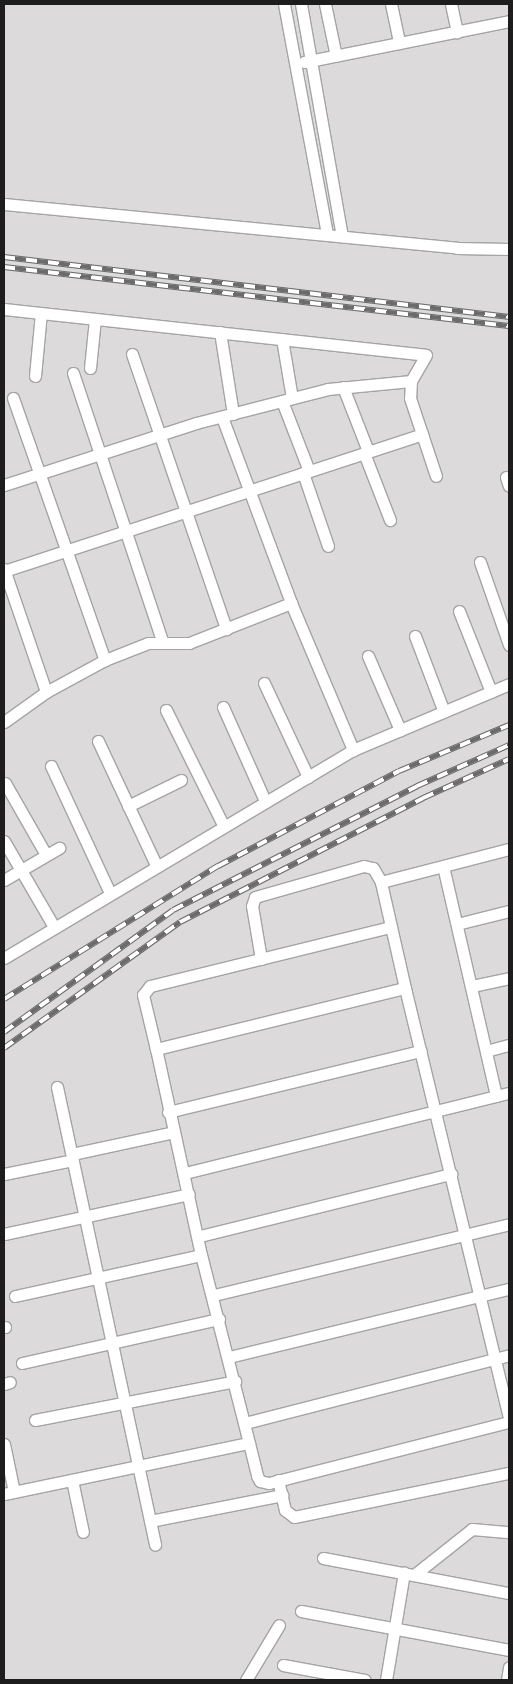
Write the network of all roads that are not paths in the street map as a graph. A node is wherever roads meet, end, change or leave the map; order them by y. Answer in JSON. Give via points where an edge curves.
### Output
{"nodes":[{"id":1,"x":284,"y":4,"type":"edge"},
{"id":2,"x":301,"y":4,"type":"edge"},
{"id":3,"x":325,"y":4,"type":"edge"},
{"id":4,"x":391,"y":4,"type":"edge"},
{"id":5,"x":451,"y":4,"type":"edge"},
{"id":6,"x":509,"y":21,"type":"edge"},
{"id":7,"x":457,"y":32,"type":"junction"},
{"id":8,"x":399,"y":43,"type":"junction"},
{"id":9,"x":336,"y":56,"type":"junction"},
{"id":10,"x":311,"y":60,"type":"junction"},
{"id":11,"x":295,"y":64,"type":"junction"},
{"id":12,"x":4,"y":204,"type":"edge"},
{"id":13,"x":327,"y":234,"type":"junction"},
{"id":14,"x":342,"y":236,"type":"junction"},
{"id":15,"x":509,"y":249,"type":"edge"},
{"id":16,"x":4,"y":309,"type":"edge"},
{"id":17,"x":41,"y":313,"type":"junction"},
{"id":18,"x":95,"y":319,"type":"junction"},
{"id":19,"x":220,"y":332,"type":"junction"},
{"id":20,"x":282,"y":339,"type":"junction"},
{"id":21,"x":132,"y":354,"type":"dead end"},
{"id":22,"x":90,"y":368,"type":"dead end"},
{"id":23,"x":73,"y":373,"type":"dead end"},
{"id":24,"x":34,"y":376,"type":"dead end"},
{"id":25,"x":411,"y":381,"type":"junction"},
{"id":26,"x":343,"y":387,"type":"junction"},
{"id":27,"x":13,"y":398,"type":"dead end"},
{"id":28,"x":287,"y":400,"type":"junction"},
{"id":29,"x":227,"y":415,"type":"junction"},
{"id":30,"x":422,"y":434,"type":"junction"},
{"id":31,"x":160,"y":435,"type":"junction"},
{"id":32,"x":366,"y":452,"type":"junction"},
{"id":33,"x":98,"y":454,"type":"junction"},
{"id":34,"x":306,"y":472,"type":"junction"},
{"id":35,"x":39,"y":473,"type":"junction"},
{"id":36,"x":436,"y":476,"type":"dead end"},
{"id":37,"x":4,"y":485,"type":"edge"},
{"id":38,"x":249,"y":490,"type":"junction"},
{"id":39,"x":186,"y":512,"type":"junction"},
{"id":40,"x":390,"y":520,"type":"dead end"},
{"id":41,"x":124,"y":532,"type":"junction"},
{"id":42,"x":328,"y":546,"type":"dead end"},
{"id":43,"x":66,"y":551,"type":"junction"},
{"id":44,"x":480,"y":562,"type":"dead end"},
{"id":45,"x":4,"y":570,"type":"edge"},
{"id":46,"x":290,"y":603,"type":"junction"},
{"id":47,"x":459,"y":610,"type":"dead end"},
{"id":48,"x":226,"y":629,"type":"junction"},
{"id":49,"x":415,"y":636,"type":"dead end"},
{"id":50,"x":162,"y":641,"type":"junction"},
{"id":51,"x":509,"y":645,"type":"edge"},
{"id":52,"x":368,"y":656,"type":"dead end"},
{"id":53,"x":105,"y":660,"type":"junction"},
{"id":54,"x":264,"y":683,"type":"dead end"},
{"id":55,"x":509,"y":684,"type":"edge"},
{"id":56,"x":46,"y":692,"type":"junction"},
{"id":57,"x":491,"y":692,"type":"junction"},
{"id":58,"x":223,"y":707,"type":"dead end"},
{"id":59,"x":166,"y":710,"type":"dead end"},
{"id":60,"x":444,"y":712,"type":"junction"},
{"id":61,"x":4,"y":722,"type":"edge"},
{"id":62,"x":400,"y":730,"type":"junction"},
{"id":63,"x":98,"y":741,"type":"dead end"},
{"id":64,"x":354,"y":750,"type":"junction"},
{"id":65,"x":51,"y":766,"type":"dead end"},
{"id":66,"x":308,"y":776,"type":"junction"},
{"id":67,"x":181,"y":780,"type":"dead end"},
{"id":68,"x":5,"y":783,"type":"edge"},
{"id":69,"x":265,"y":801,"type":"junction"},
{"id":70,"x":128,"y":806,"type":"junction"},
{"id":71,"x":223,"y":825,"type":"junction"},
{"id":72,"x":4,"y":841,"type":"edge"},
{"id":73,"x":59,"y":848,"type":"dead end"},
{"id":74,"x":509,"y":849,"type":"edge"},
{"id":75,"x":46,"y":855,"type":"junction"},
{"id":76,"x":156,"y":865,"type":"junction"},
{"id":77,"x":443,"y":866,"type":"junction"},
{"id":78,"x":22,"y":869,"type":"junction"},
{"id":79,"x":4,"y":880,"type":"edge"},
{"id":80,"x":381,"y":882,"type":"junction"},
{"id":81,"x":110,"y":893,"type":"junction"},
{"id":82,"x":509,"y":911,"type":"edge"},
{"id":83,"x":457,"y":924,"type":"junction"},
{"id":84,"x":54,"y":927,"type":"junction"},
{"id":85,"x":390,"y":927,"type":"junction"},
{"id":86,"x":4,"y":957,"type":"edge"},
{"id":87,"x":261,"y":959,"type":"junction"},
{"id":88,"x":509,"y":978,"type":"edge"},
{"id":89,"x":472,"y":986,"type":"junction"},
{"id":90,"x":405,"y":988,"type":"junction"},
{"id":91,"x":509,"y":1045,"type":"edge"},
{"id":92,"x":156,"y":1049,"type":"junction"},
{"id":93,"x":421,"y":1051,"type":"junction"},
{"id":94,"x":486,"y":1051,"type":"junction"},
{"id":95,"x":57,"y":1087,"type":"dead end"},
{"id":96,"x":509,"y":1093,"type":"edge"},
{"id":97,"x":496,"y":1096,"type":"junction"},
{"id":98,"x":168,"y":1112,"type":"junction"},
{"id":99,"x":436,"y":1112,"type":"junction"},
{"id":100,"x":174,"y":1132,"type":"junction"},
{"id":101,"x":73,"y":1157,"type":"junction"},
{"id":102,"x":185,"y":1173,"type":"junction"},
{"id":103,"x":4,"y":1174,"type":"edge"},
{"id":104,"x":451,"y":1174,"type":"junction"},
{"id":105,"x":189,"y":1194,"type":"junction"},
{"id":106,"x":85,"y":1217,"type":"junction"},
{"id":107,"x":509,"y":1224,"type":"edge"},
{"id":108,"x":4,"y":1234,"type":"edge"},
{"id":109,"x":200,"y":1236,"type":"junction"},
{"id":110,"x":467,"y":1236,"type":"junction"},
{"id":111,"x":201,"y":1255,"type":"junction"},
{"id":112,"x":98,"y":1280,"type":"junction"},
{"id":113,"x":509,"y":1289,"type":"edge"},
{"id":114,"x":15,"y":1296,"type":"dead end"},
{"id":115,"x":214,"y":1296,"type":"junction"},
{"id":116,"x":477,"y":1296,"type":"junction"},
{"id":117,"x":219,"y":1319,"type":"junction"},
{"id":118,"x":112,"y":1343,"type":"junction"},
{"id":119,"x":509,"y":1355,"type":"edge"},
{"id":120,"x":229,"y":1357,"type":"junction"},
{"id":121,"x":493,"y":1359,"type":"junction"},
{"id":122,"x":22,"y":1362,"type":"dead end"},
{"id":123,"x":235,"y":1381,"type":"junction"},
{"id":124,"x":125,"y":1404,"type":"junction"},
{"id":125,"x":35,"y":1420,"type":"dead end"},
{"id":126,"x":509,"y":1421,"type":"edge"},
{"id":127,"x":245,"y":1423,"type":"junction"},
{"id":128,"x":249,"y":1443,"type":"junction"},
{"id":129,"x":4,"y":1444,"type":"edge"},
{"id":130,"x":139,"y":1466,"type":"junction"},
{"id":131,"x":509,"y":1473,"type":"edge"},
{"id":132,"x":72,"y":1480,"type":"junction"},
{"id":133,"x":278,"y":1480,"type":"junction"},
{"id":134,"x":9,"y":1493,"type":"edge"},
{"id":135,"x":282,"y":1495,"type":"junction"},
{"id":136,"x":150,"y":1521,"type":"junction"},
{"id":137,"x":83,"y":1532,"type":"dead end"},
{"id":138,"x":509,"y":1532,"type":"edge"},
{"id":139,"x":155,"y":1545,"type":"dead end"},
{"id":140,"x":323,"y":1558,"type":"dead end"},
{"id":141,"x":409,"y":1574,"type":"junction"},
{"id":142,"x":509,"y":1593,"type":"edge"},
{"id":143,"x":301,"y":1611,"type":"dead end"},
{"id":144,"x":279,"y":1625,"type":"dead end"},
{"id":145,"x":394,"y":1629,"type":"junction"},
{"id":146,"x":509,"y":1650,"type":"edge"},
{"id":147,"x":283,"y":1665,"type":"dead end"},
{"id":148,"x":509,"y":1667,"type":"edge"},
{"id":149,"x":246,"y":1680,"type":"edge"},
{"id":150,"x":365,"y":1680,"type":"edge"},
{"id":151,"x":386,"y":1680,"type":"edge"},
{"id":152,"x":507,"y":1680,"type":"edge"}],
"edges":[{"from":1,"to":11,"type":"street"},
{"from":2,"to":10,"type":"street"},
{"from":3,"to":9,"type":"street"},
{"from":4,"to":8,"type":"street"},
{"from":5,"to":7,"type":"street"},
{"from":6,"to":7,"type":"street"},
{"from":7,"to":8,"type":"street"},
{"from":8,"to":9,"type":"street"},
{"from":9,"to":10,"type":"street"},
{"from":10,"to":11,"type":"street"},
{"from":10,"to":14,"type":"street"},
{"from":11,"to":13,"type":"street"},
{"from":12,"to":13,"type":"street"},
{"from":13,"to":14,"type":"street"},
{"from":14,"to":15,"type":"street","via":[[457,248]]},
{"from":16,"to":17,"type":"street"},
{"from":17,"to":18,"type":"street"},
{"from":17,"to":24,"type":"street"},
{"from":18,"to":19,"type":"street"},
{"from":18,"to":22,"type":"street"},
{"from":19,"to":20,"type":"street"},
{"from":19,"to":29,"type":"street"},
{"from":20,"to":25,"type":"street","via":[[426,355]]},
{"from":20,"to":28,"type":"street"},
{"from":21,"to":31,"type":"street"},
{"from":23,"to":33,"type":"street"},
{"from":25,"to":26,"type":"street"},
{"from":25,"to":30,"type":"street","via":[[410,398]]},
{"from":26,"to":28,"type":"street"},
{"from":26,"to":32,"type":"street"},
{"from":27,"to":35,"type":"street"},
{"from":28,"to":29,"type":"street"},
{"from":28,"to":34,"type":"street"},
{"from":29,"to":31,"type":"street"},
{"from":29,"to":38,"type":"street"},
{"from":30,"to":32,"type":"street"},
{"from":30,"to":36,"type":"street"},
{"from":31,"to":33,"type":"street"},
{"from":31,"to":39,"type":"street"},
{"from":32,"to":34,"type":"street"},
{"from":32,"to":40,"type":"street"},
{"from":33,"to":35,"type":"street"},
{"from":33,"to":41,"type":"street"},
{"from":34,"to":38,"type":"street"},
{"from":34,"to":42,"type":"street"},
{"from":35,"to":37,"type":"street"},
{"from":35,"to":43,"type":"street"},
{"from":38,"to":39,"type":"street"},
{"from":38,"to":46,"type":"street"},
{"from":39,"to":41,"type":"street"},
{"from":39,"to":48,"type":"street"},
{"from":41,"to":43,"type":"street"},
{"from":41,"to":50,"type":"street"},
{"from":43,"to":45,"type":"street"},
{"from":43,"to":53,"type":"street"},
{"from":44,"to":51,"type":"street"},
{"from":45,"to":56,"type":"street"},
{"from":46,"to":48,"type":"street"},
{"from":46,"to":64,"type":"street"},
{"from":47,"to":57,"type":"street"},
{"from":48,"to":50,"type":"street","via":[[189,643]]},
{"from":49,"to":60,"type":"street"},
{"from":50,"to":53,"type":"street","via":[[148,643]]},
{"from":52,"to":62,"type":"street"},
{"from":53,"to":56,"type":"street"},
{"from":54,"to":66,"type":"street"},
{"from":55,"to":57,"type":"street"},
{"from":56,"to":61,"type":"street"},
{"from":57,"to":60,"type":"street"},
{"from":58,"to":69,"type":"street"},
{"from":59,"to":71,"type":"street"},
{"from":60,"to":62,"type":"street"},
{"from":62,"to":64,"type":"street"},
{"from":63,"to":70,"type":"street"},
{"from":64,"to":66,"type":"street"},
{"from":65,"to":81,"type":"street"},
{"from":66,"to":69,"type":"street"},
{"from":67,"to":70,"type":"street"},
{"from":68,"to":75,"type":"street"},
{"from":69,"to":71,"type":"street"},
{"from":70,"to":76,"type":"street"},
{"from":71,"to":76,"type":"street"},
{"from":72,"to":78,"type":"street"},
{"from":73,"to":75,"type":"street"},
{"from":74,"to":77,"type":"street"},
{"from":75,"to":78,"type":"street"},
{"from":76,"to":81,"type":"street"},
{"from":77,"to":80,"type":"street"},
{"from":77,"to":83,"type":"street"},
{"from":78,"to":79,"type":"street"},
{"from":78,"to":84,"type":"street"},
{"from":80,"to":85,"type":"street"},
{"from":80,"to":87,"type":"street","via":[[373,868],[364,866],[255,897],[252,906]]},
{"from":81,"to":84,"type":"street"},
{"from":82,"to":83,"type":"street"},
{"from":83,"to":89,"type":"street"},
{"from":84,"to":86,"type":"street"},
{"from":85,"to":87,"type":"street"},
{"from":85,"to":90,"type":"street"},
{"from":87,"to":92,"type":"street","via":[[146,988],[144,1000]]},
{"from":88,"to":89,"type":"street"},
{"from":89,"to":94,"type":"street"},
{"from":90,"to":92,"type":"street"},
{"from":90,"to":93,"type":"street"},
{"from":91,"to":94,"type":"street"},
{"from":92,"to":98,"type":"street"},
{"from":93,"to":98,"type":"street"},
{"from":93,"to":99,"type":"street"},
{"from":94,"to":97,"type":"street"},
{"from":95,"to":101,"type":"street"},
{"from":96,"to":97,"type":"street"},
{"from":97,"to":99,"type":"street"},
{"from":98,"to":100,"type":"street"},
{"from":99,"to":102,"type":"street"},
{"from":99,"to":104,"type":"street"},
{"from":100,"to":101,"type":"street"},
{"from":100,"to":102,"type":"street"},
{"from":101,"to":103,"type":"street"},
{"from":101,"to":106,"type":"street"},
{"from":102,"to":105,"type":"street"},
{"from":104,"to":109,"type":"street"},
{"from":104,"to":110,"type":"street"},
{"from":105,"to":106,"type":"street"},
{"from":105,"to":109,"type":"street"},
{"from":106,"to":108,"type":"street"},
{"from":106,"to":112,"type":"street"},
{"from":107,"to":110,"type":"street"},
{"from":109,"to":111,"type":"street"},
{"from":110,"to":115,"type":"street"},
{"from":110,"to":116,"type":"street"},
{"from":111,"to":112,"type":"street"},
{"from":111,"to":115,"type":"street"},
{"from":112,"to":114,"type":"street"},
{"from":112,"to":118,"type":"street"},
{"from":113,"to":116,"type":"street"},
{"from":115,"to":117,"type":"street"},
{"from":116,"to":120,"type":"street"},
{"from":116,"to":121,"type":"street"},
{"from":117,"to":118,"type":"street"},
{"from":117,"to":120,"type":"street"},
{"from":118,"to":122,"type":"street"},
{"from":118,"to":124,"type":"street"},
{"from":119,"to":121,"type":"street"},
{"from":120,"to":123,"type":"street"},
{"from":121,"to":126,"type":"street"},
{"from":121,"to":127,"type":"street"},
{"from":123,"to":124,"type":"street"},
{"from":123,"to":127,"type":"street"},
{"from":124,"to":125,"type":"street"},
{"from":124,"to":130,"type":"street"},
{"from":126,"to":133,"type":"street"},
{"from":127,"to":128,"type":"street"},
{"from":128,"to":130,"type":"street"},
{"from":128,"to":133,"type":"street","via":[[260,1481]]},
{"from":129,"to":134,"type":"street"},
{"from":130,"to":132,"type":"street"},
{"from":130,"to":136,"type":"street"},
{"from":131,"to":135,"type":"street","via":[[294,1517],[287,1514]]},
{"from":132,"to":134,"type":"street"},
{"from":132,"to":137,"type":"street"},
{"from":133,"to":135,"type":"street"},
{"from":135,"to":136,"type":"street"},
{"from":136,"to":139,"type":"street"},
{"from":138,"to":141,"type":"street","via":[[472,1529]]},
{"from":140,"to":141,"type":"street"},
{"from":141,"to":142,"type":"street"},
{"from":141,"to":145,"type":"street"},
{"from":143,"to":145,"type":"street"},
{"from":144,"to":149,"type":"street"},
{"from":145,"to":146,"type":"street"},
{"from":145,"to":151,"type":"street"},
{"from":147,"to":150,"type":"street"},
{"from":148,"to":152,"type":"street"}]}
